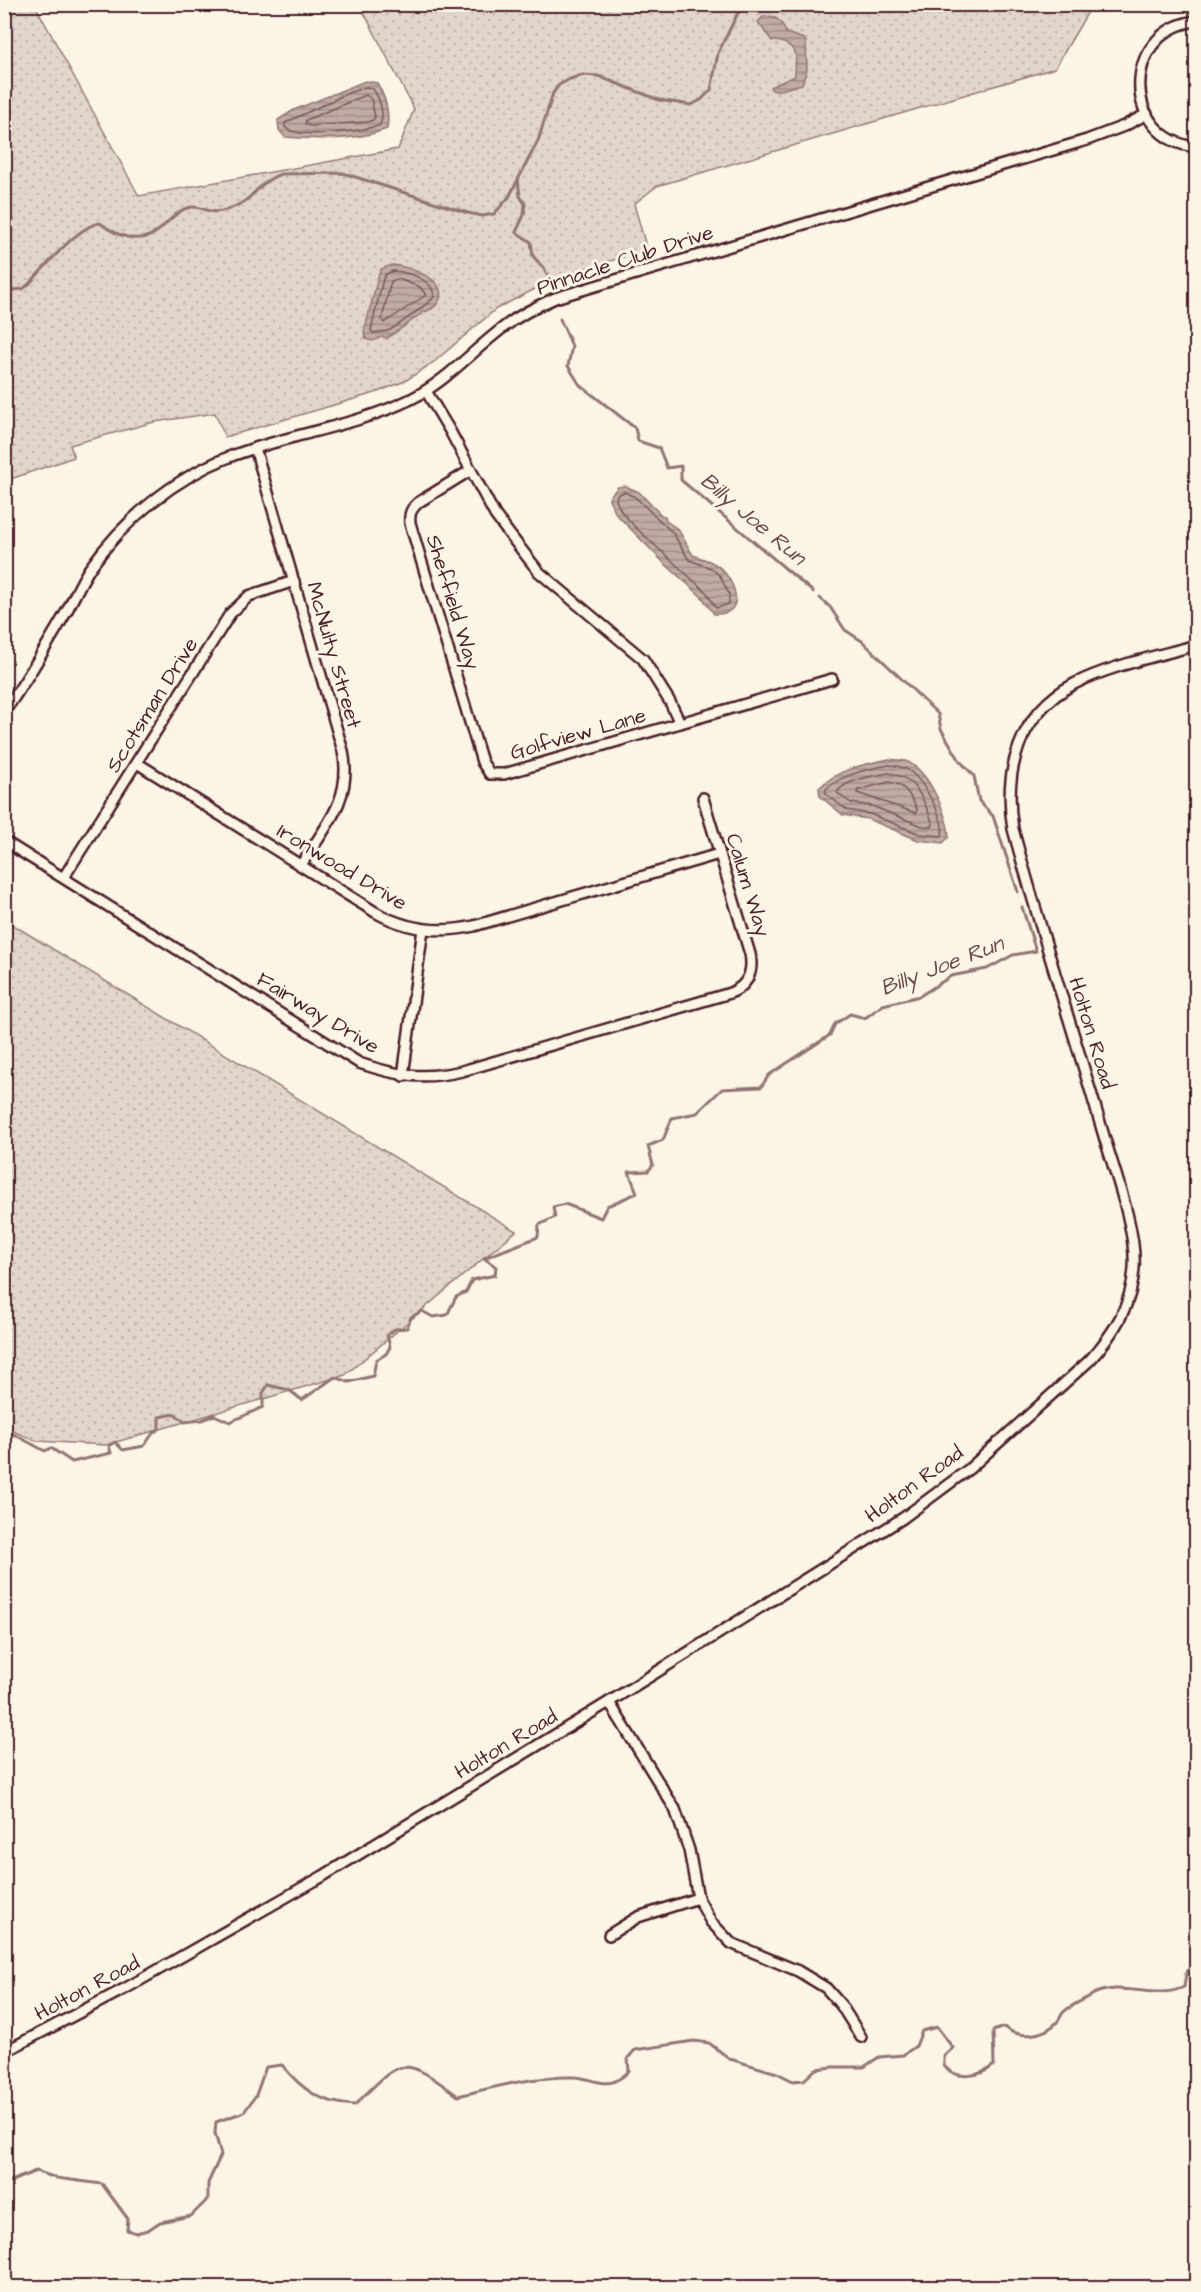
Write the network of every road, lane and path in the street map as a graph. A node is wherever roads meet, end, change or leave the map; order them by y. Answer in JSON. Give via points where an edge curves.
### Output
{"nodes":[{"id":1,"x":1197,"y":21,"type":"edge"},
{"id":2,"x":1147,"y":114,"type":"junction"},
{"id":3,"x":1197,"y":147,"type":"edge"},
{"id":4,"x":426,"y":391,"type":"junction"},
{"id":5,"x":255,"y":448,"type":"junction"},
{"id":6,"x":471,"y":470,"type":"junction"},
{"id":7,"x":294,"y":581,"type":"junction"},
{"id":8,"x":1197,"y":645,"type":"edge"},
{"id":9,"x":832,"y":679,"type":"dead end"},
{"id":10,"x":4,"y":712,"type":"edge"},
{"id":11,"x":680,"y":723,"type":"junction"},
{"id":12,"x":137,"y":763,"type":"junction"},
{"id":13,"x":487,"y":772,"type":"joint"},
{"id":14,"x":704,"y":798,"type":"dead end"},
{"id":15,"x":4,"y":841,"type":"edge"},
{"id":16,"x":719,"y":854,"type":"junction"},
{"id":17,"x":300,"y":865,"type":"junction"},
{"id":18,"x":64,"y":877,"type":"junction"},
{"id":19,"x":423,"y":929,"type":"junction"},
{"id":20,"x":747,"y":982,"type":"joint"},
{"id":21,"x":403,"y":1076,"type":"junction"},
{"id":22,"x":609,"y":1702,"type":"junction"},
{"id":23,"x":698,"y":1898,"type":"junction"},
{"id":24,"x":609,"y":1935,"type":"dead end"},
{"id":25,"x":861,"y":2037,"type":"dead end"},
{"id":26,"x":4,"y":2052,"type":"edge"}],
"edges":[{"from":1,"to":2,"type":"street","via":[[1170,29],[1146,54],[1139,84]]},
{"from":2,"to":3,"type":"street","via":[[1165,135]]},
{"from":2,"to":4,"type":"street","name":"Pinnacle Club Drive","via":[[1087,140],[555,298],[505,326]]},
{"from":4,"to":5,"type":"street","name":"Pinnacle Club Drive","via":[[375,413]]},
{"from":4,"to":6,"type":"street"},
{"from":5,"to":7,"type":"street","name":"McNulty Street"},
{"from":5,"to":10,"type":"street","name":"Pinnacle Club Drive","via":[[187,477],[141,510],[120,531],[89,570],[32,673]]},
{"from":6,"to":11,"type":"street","via":[[495,515],[525,555],[571,600],[643,659]]},
{"from":6,"to":13,"type":"street","name":"Sheffield Way","via":[[418,502],[409,514]]},
{"from":7,"to":12,"type":"street","name":"Scotsman Drive","via":[[255,593],[238,605]]},
{"from":7,"to":17,"type":"street","name":"McNulty Street","via":[[343,751],[346,775],[338,805]]},
{"from":8,"to":22,"type":"street","name":"Holton Road","via":[[1097,674],[1062,691],[1043,707],[1023,735],[1010,779],[1013,829],[1133,1242],[1131,1291],[1123,1316],[1090,1360],[930,1499]]},
{"from":9,"to":11,"type":"street","name":"Golfview Lane"},
{"from":11,"to":13,"type":"street","name":"Golfview Lane","via":[[504,774]]},
{"from":12,"to":17,"type":"street","name":"Ironwood Drive"},
{"from":12,"to":18,"type":"street","name":"Scotsman Drive"},
{"from":14,"to":16,"type":"street","name":"Calum Way"},
{"from":15,"to":18,"type":"street","name":"Fairway Drive"},
{"from":16,"to":19,"type":"street","name":"Ironwood Drive","via":[[474,926]]},
{"from":16,"to":20,"type":"street","name":"Calum Way","via":[[750,954]]},
{"from":17,"to":19,"type":"street","name":"Ironwood Drive","via":[[384,917]]},
{"from":18,"to":21,"type":"street","name":"Fairway Drive","via":[[358,1063]]},
{"from":19,"to":21,"type":"street"},
{"from":20,"to":21,"type":"street","name":"Fairway Drive","via":[[734,992],[462,1071]]},
{"from":22,"to":23,"type":"street","via":[[675,1809],[689,1850]]},
{"from":22,"to":26,"type":"street","name":"Holton Road","via":[[243,1923]]},
{"from":23,"to":24,"type":"street","via":[[638,1917]]},
{"from":23,"to":25,"type":"street","via":[[711,1922],[731,1943],[798,1971],[826,1988]]}]}
